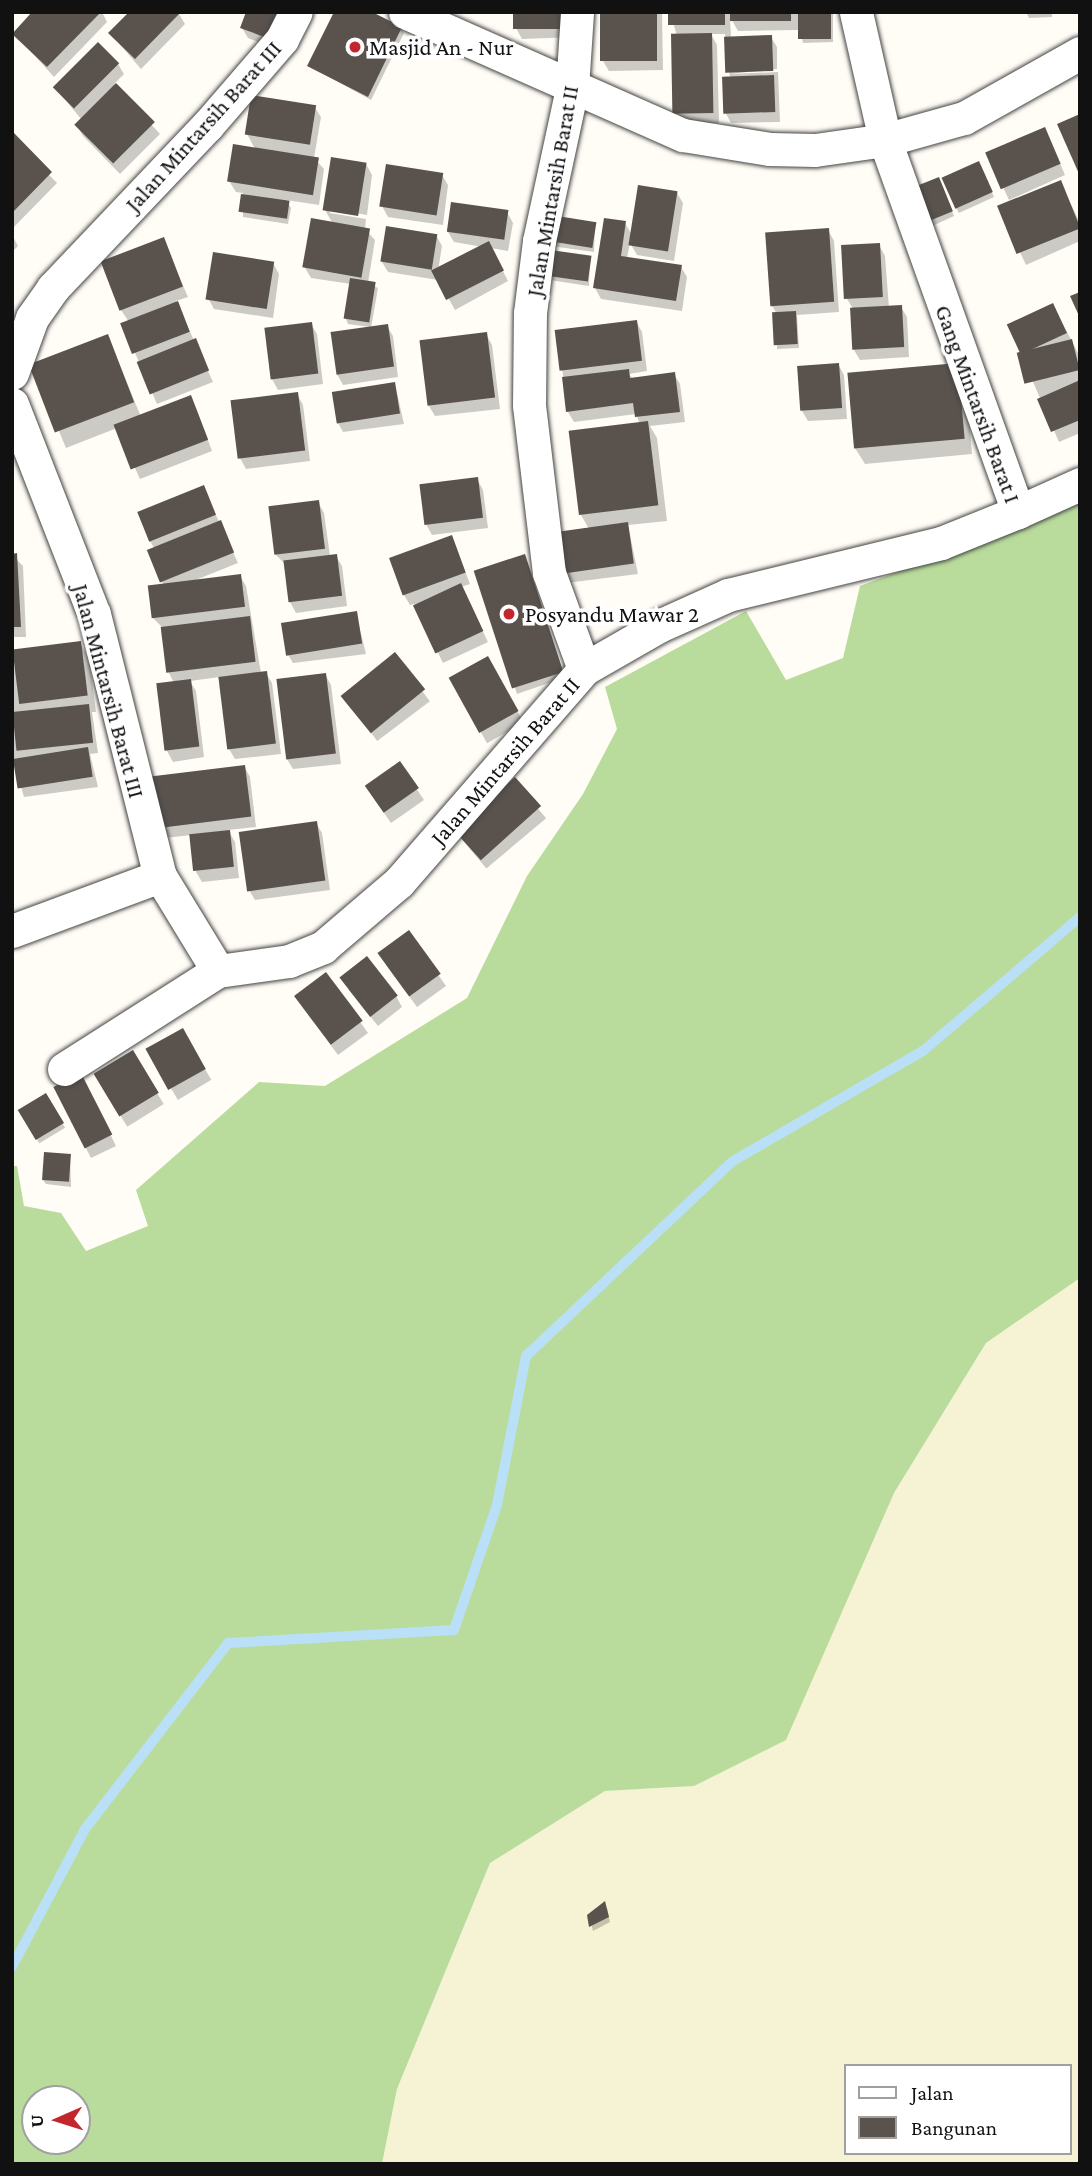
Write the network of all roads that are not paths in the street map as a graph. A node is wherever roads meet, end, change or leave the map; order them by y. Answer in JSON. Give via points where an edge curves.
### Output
{"nodes":[{"id":1,"x":296,"y":12,"type":"edge"},
{"id":2,"x":405,"y":12,"type":"edge"},
{"id":3,"x":577,"y":12,"type":"edge"},
{"id":4,"x":856,"y":12,"type":"edge"},
{"id":5,"x":1080,"y":52,"type":"edge"},
{"id":6,"x":572,"y":88,"type":"junction"},
{"id":7,"x":885,"y":140,"type":"junction"},
{"id":8,"x":12,"y":373,"type":"edge"},
{"id":9,"x":14,"y":416,"type":"edge"},
{"id":10,"x":1080,"y":484,"type":"edge"},
{"id":11,"x":1018,"y":512,"type":"junction"},
{"id":12,"x":584,"y":669,"type":"junction"},
{"id":13,"x":160,"y":876,"type":"junction"},
{"id":14,"x":12,"y":931,"type":"edge"},
{"id":15,"x":218,"y":971,"type":"junction"},
{"id":16,"x":64,"y":1069,"type":"dead end"}],
"edges":[{"from":1,"to":8,"type":"street","name":"Jalan Mintarsih Barat III","via":[[282,39],[207,126],[53,288],[32,318]]},
{"from":2,"to":6,"type":"street"},
{"from":3,"to":6,"type":"street","name":"Jalan Mintarsih Barat II"},
{"from":4,"to":7,"type":"street","name":"Gang Mintarsih Barat I"},
{"from":5,"to":7,"type":"street","via":[[964,118]]},
{"from":6,"to":7,"type":"street","via":[[683,135],[719,143],[815,150]]},
{"from":6,"to":12,"type":"street","name":"Jalan Mintarsih Barat II","via":[[539,241],[530,313],[529,405],[549,573]]},
{"from":7,"to":11,"type":"street","name":"Gang Mintarsih Barat I"},
{"from":9,"to":13,"type":"street","name":"Jalan Mintarsih Barat III","via":[[94,614]]},
{"from":10,"to":11,"type":"street"},
{"from":11,"to":12,"type":"street","name":"Gang Mintarsih Barat I","via":[[941,543],[728,595],[659,626]]},
{"from":12,"to":15,"type":"street","name":"Jalan Mintarsih Barat II","via":[[399,882],[323,947],[289,961]]},
{"from":13,"to":14,"type":"street"},
{"from":13,"to":15,"type":"street","name":"Jalan Mintarsih Barat III"},
{"from":15,"to":16,"type":"street"}]}
